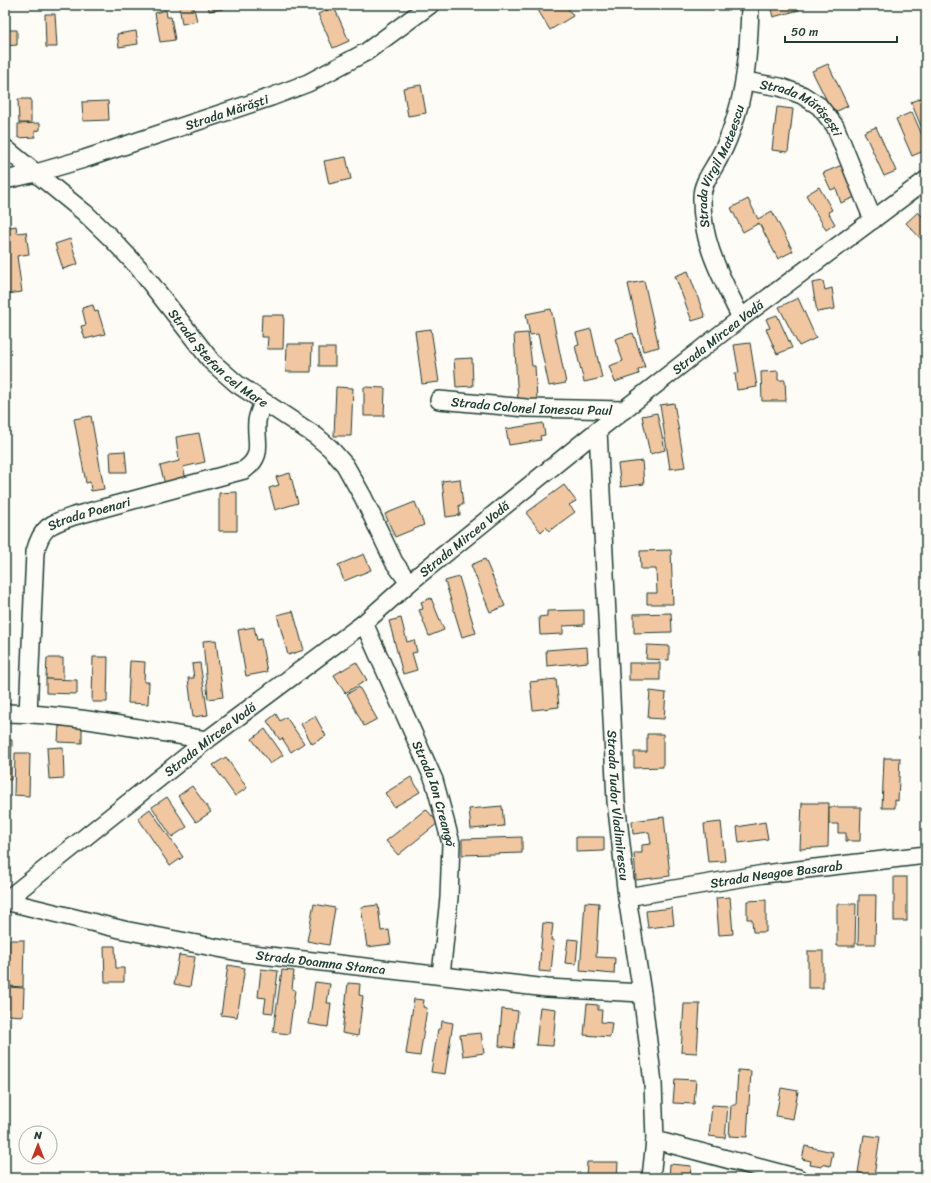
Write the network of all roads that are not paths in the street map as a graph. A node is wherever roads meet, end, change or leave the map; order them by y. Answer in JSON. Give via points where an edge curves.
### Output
{"nodes":[{"id":1,"x":430,"y":5,"type":"edge"},
{"id":2,"x":750,"y":5,"type":"edge"},
{"id":3,"x":745,"y":81,"type":"junction"},
{"id":4,"x":5,"y":148,"type":"edge"},
{"id":5,"x":36,"y":173,"type":"junction"},
{"id":6,"x":5,"y":180,"type":"edge"},
{"id":7,"x":926,"y":180,"type":"edge"},
{"id":8,"x":872,"y":220,"type":"junction"},
{"id":9,"x":741,"y":318,"type":"junction"},
{"id":10,"x":439,"y":400,"type":"dead end"},
{"id":11,"x":263,"y":402,"type":"junction"},
{"id":12,"x":624,"y":410,"type":"junction"},
{"id":13,"x":598,"y":430,"type":"junction"},
{"id":14,"x":409,"y":583,"type":"junction"},
{"id":15,"x":364,"y":623,"type":"junction"},
{"id":16,"x":5,"y":713,"type":"edge"},
{"id":17,"x":28,"y":714,"type":"junction"},
{"id":18,"x":207,"y":740,"type":"junction"},
{"id":19,"x":926,"y":855,"type":"edge"},
{"id":20,"x":627,"y":897,"type":"junction"},
{"id":21,"x":5,"y":901,"type":"edge"},
{"id":22,"x":441,"y":975,"type":"junction"},
{"id":23,"x":642,"y":993,"type":"junction"},
{"id":24,"x":655,"y":1140,"type":"junction"},
{"id":25,"x":651,"y":1178,"type":"edge"},
{"id":26,"x":798,"y":1178,"type":"edge"}],
"edges":[{"from":1,"to":5,"type":"street","name":"Strada Mărăști","via":[[366,52],[308,83],[264,100]]},
{"from":2,"to":3,"type":"street","name":"Strada Mărășești"},
{"from":3,"to":8,"type":"street","name":"Strada Mărășești","via":[[780,87],[802,95],[818,106],[834,126]]},
{"from":3,"to":9,"type":"street","name":"Strada Virgil Mateescu","via":[[736,116],[721,155],[706,181],[702,196],[704,225],[712,258]]},
{"from":4,"to":5,"type":"street","name":"Strada Ștefan cel Mare"},
{"from":5,"to":6,"type":"street","name":"Strada Mărăști"},
{"from":5,"to":11,"type":"street","name":"Strada Ștefan cel Mare","via":[[111,238],[138,267],[212,362]]},
{"from":7,"to":8,"type":"street","name":"Strada Mircea Vodă"},
{"from":8,"to":9,"type":"street","name":"Strada Mircea Vodă"},
{"from":9,"to":12,"type":"street","name":"Strada Mircea Vodă"},
{"from":10,"to":12,"type":"street","name":"Strada Colonel Ionescu Paul","via":[[526,408]]},
{"from":11,"to":14,"type":"street","name":"Strada Ștefan cel Mare","via":[[316,436],[345,465],[394,562]]},
{"from":11,"to":17,"type":"street","name":"Strada Poenari","via":[[257,420],[257,455],[253,464],[244,470],[74,516],[45,528],[35,552]]},
{"from":12,"to":13,"type":"street","name":"Strada Mircea Vodă"},
{"from":13,"to":14,"type":"street","name":"Strada Mircea Vodă"},
{"from":13,"to":20,"type":"street","name":"Strada Tudor Vladimirescu","via":[[616,801]]},
{"from":14,"to":15,"type":"street","name":"Strada Mircea Vodă"},
{"from":15,"to":18,"type":"street","name":"Strada Mircea Vodă"},
{"from":15,"to":22,"type":"street","name":"Strada Ion Creangă","via":[[434,780],[451,842],[449,898]]},
{"from":16,"to":17,"type":"street"},
{"from":17,"to":18,"type":"street","via":[[81,719]]},
{"from":18,"to":21,"type":"street","name":"Strada Mircea Vodă"},
{"from":19,"to":20,"type":"street","name":"Strada Neagoe Basarab","via":[[764,874]]},
{"from":20,"to":23,"type":"street","name":"Strada Tudor Vladimirescu"},
{"from":21,"to":22,"type":"street","name":"Strada Doamna Stanca","via":[[124,930],[244,953]]},
{"from":22,"to":23,"type":"street","name":"Strada Doamna Stanca","via":[[547,988]]},
{"from":23,"to":24,"type":"street","name":"Strada Tudor Vladimirescu","via":[[653,1083]]},
{"from":24,"to":25,"type":"street","name":"Strada Tudor Vladimirescu"},
{"from":24,"to":26,"type":"street"}]}
